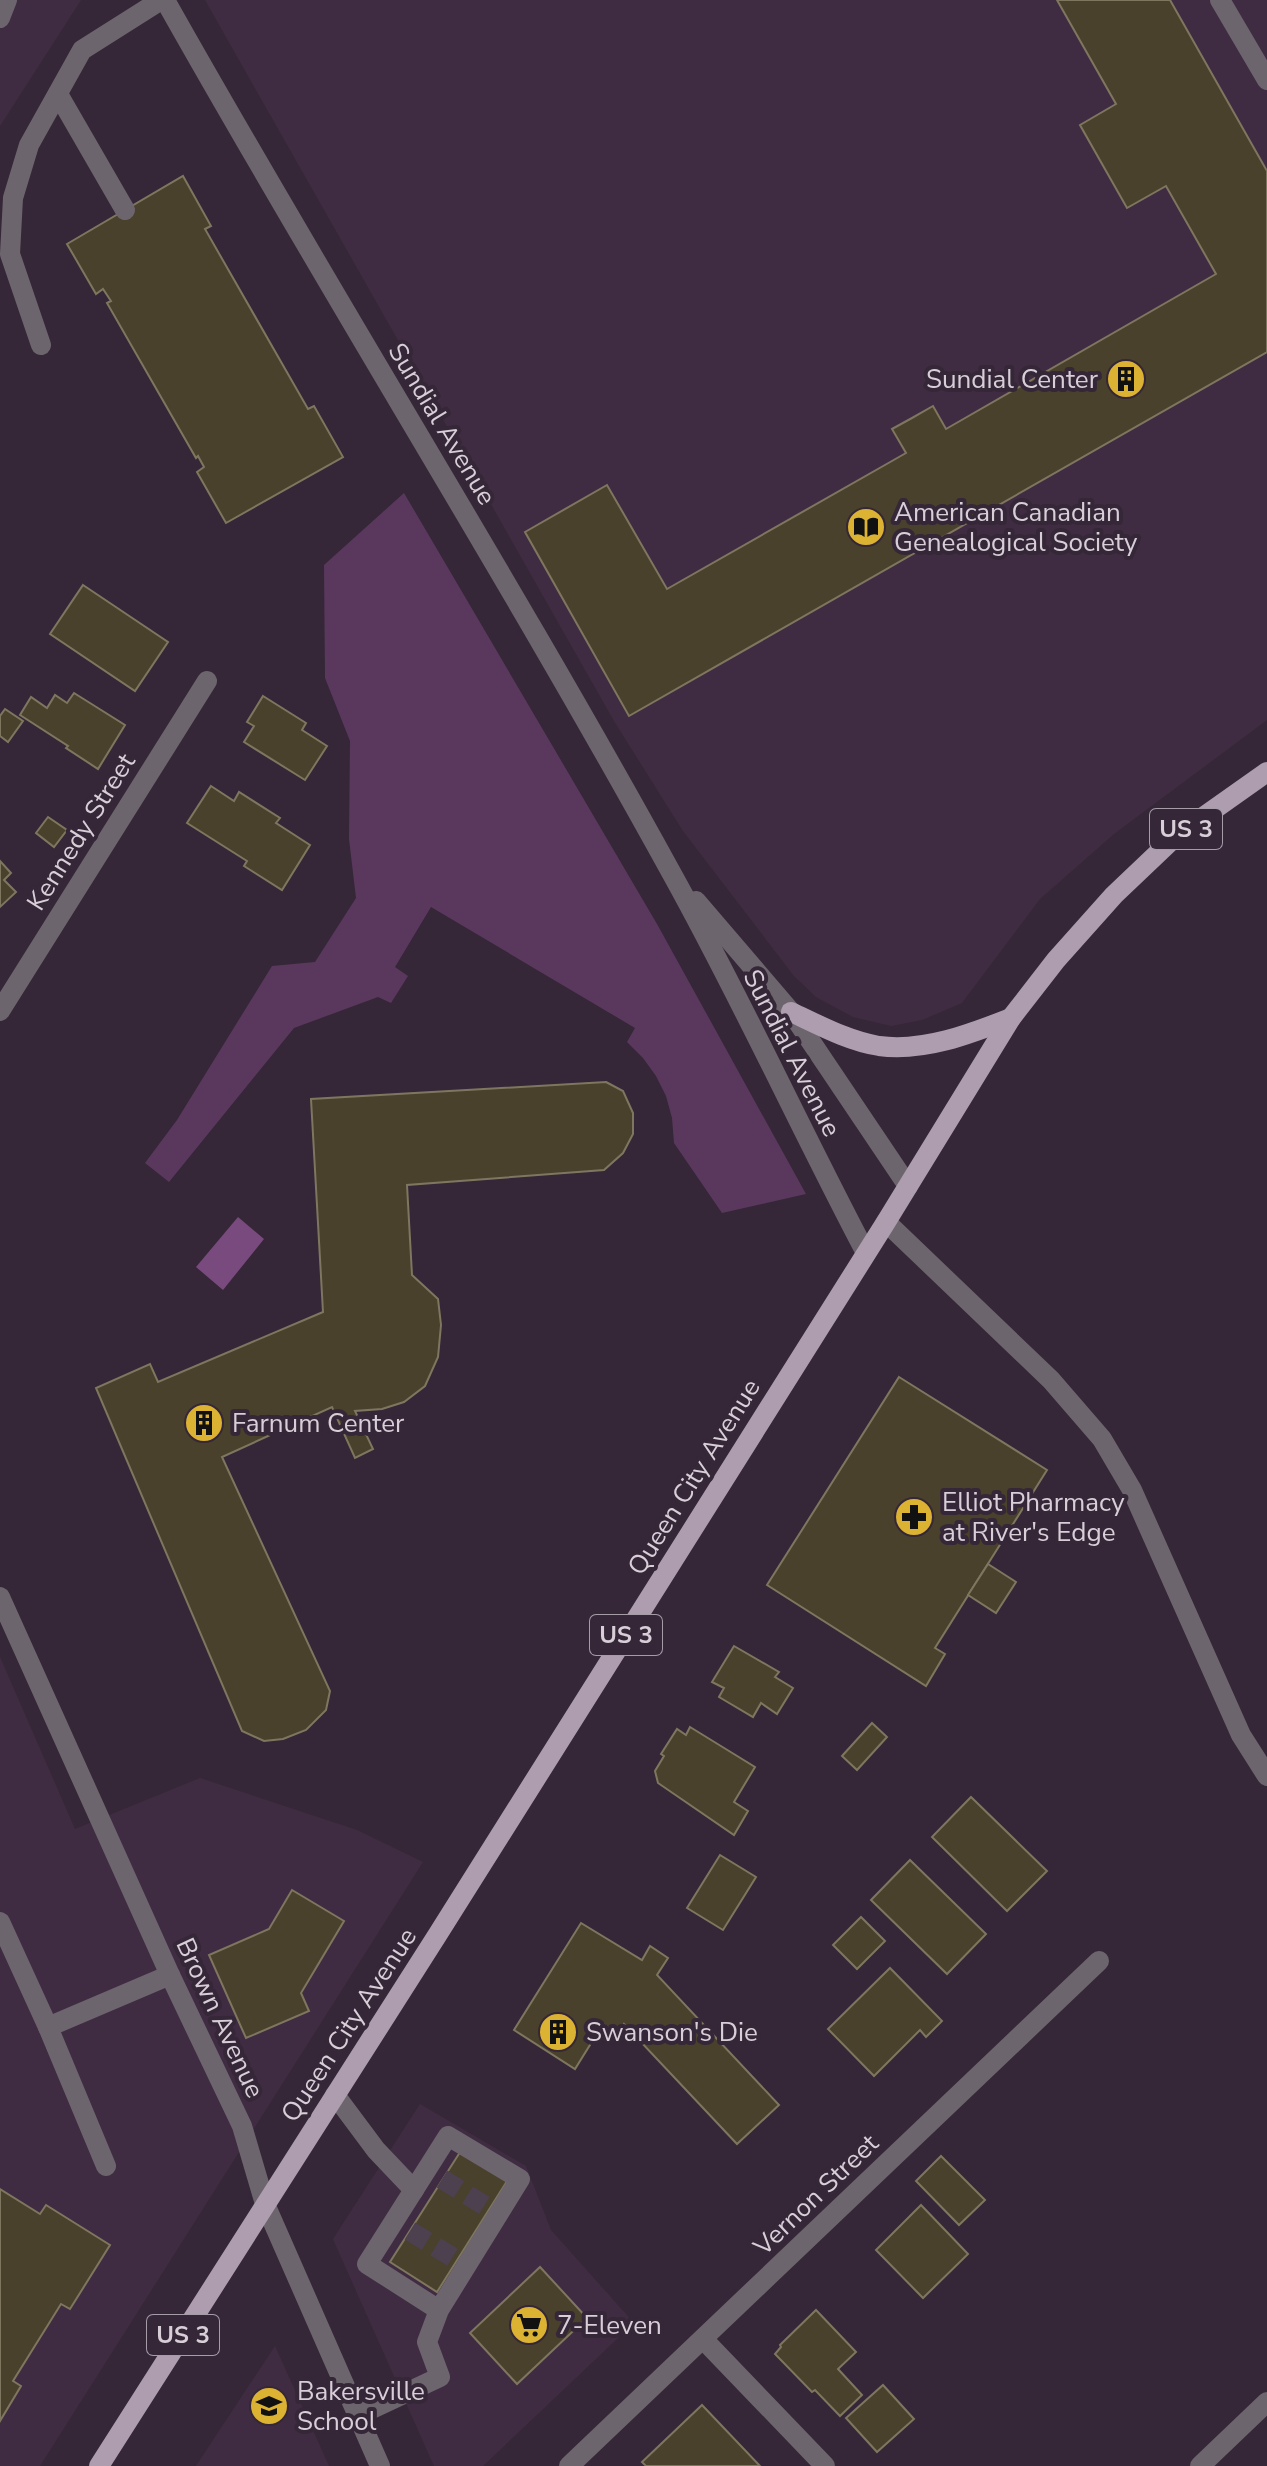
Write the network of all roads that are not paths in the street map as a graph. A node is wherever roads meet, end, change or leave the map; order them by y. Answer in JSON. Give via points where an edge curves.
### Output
{"nodes":[{"id":1,"x":7,"y":0,"type":"edge"},
{"id":2,"x":163,"y":0,"type":"edge"},
{"id":3,"x":1220,"y":0,"type":"edge"},
{"id":4,"x":0,"y":18,"type":"edge"},
{"id":5,"x":1267,"y":80,"type":"edge"},
{"id":6,"x":58,"y":94,"type":"junction"},
{"id":7,"x":125,"y":210,"type":"dead end"},
{"id":8,"x":41,"y":345,"type":"dead end"},
{"id":9,"x":207,"y":681,"type":"dead end"},
{"id":10,"x":1267,"y":772,"type":"edge"},
{"id":11,"x":673,"y":875,"type":"junction"},
{"id":12,"x":0,"y":1011,"type":"edge"},
{"id":13,"x":791,"y":1012,"type":"junction"},
{"id":14,"x":1011,"y":1018,"type":"junction"},
{"id":15,"x":908,"y":1186,"type":"junction"},
{"id":16,"x":886,"y":1222,"type":"junction"},
{"id":17,"x":866,"y":1253,"type":"junction"},
{"id":18,"x":0,"y":1597,"type":"edge"},
{"id":19,"x":8,"y":1634,"type":"edge"},
{"id":20,"x":1267,"y":1776,"type":"edge"},
{"id":21,"x":0,"y":1922,"type":"edge"},
{"id":22,"x":1099,"y":1961,"type":"dead end"},
{"id":23,"x":170,"y":1975,"type":"junction"},
{"id":24,"x":48,"y":2027,"type":"junction"},
{"id":25,"x":335,"y":2095,"type":"junction"},
{"id":26,"x":106,"y":2166,"type":"dead end"},
{"id":27,"x":414,"y":2190,"type":"junction"},
{"id":28,"x":265,"y":2204,"type":"junction"},
{"id":29,"x":439,"y":2310,"type":"junction"},
{"id":30,"x":703,"y":2339,"type":"junction"},
{"id":31,"x":1267,"y":2402,"type":"edge"},
{"id":32,"x":359,"y":2415,"type":"junction"},
{"id":33,"x":99,"y":2466,"type":"edge"},
{"id":34,"x":380,"y":2466,"type":"edge"},
{"id":35,"x":569,"y":2466,"type":"edge"},
{"id":36,"x":825,"y":2466,"type":"edge"},
{"id":37,"x":1200,"y":2466,"type":"edge"}],
"edges":[{"from":1,"to":4,"type":"street"},
{"from":2,"to":6,"type":"street","via":[[82,50]]},
{"from":2,"to":11,"type":"street","name":"Sundial Avenue"},
{"from":3,"to":5,"type":"street"},
{"from":6,"to":7,"type":"street"},
{"from":6,"to":8,"type":"street","via":[[29,145],[13,198],[10,254]]},
{"from":9,"to":12,"type":"street","name":"Kennedy Street"},
{"from":10,"to":14,"type":"main road","name":"Queen City Avenue","number":"US 3","via":[[1175,837],[1114,895]]},
{"from":11,"to":13,"type":"street","name":"Sundial Avenue"},
{"from":11,"to":17,"type":"street","name":"Sundial Avenue"},
{"from":13,"to":14,"type":"main road","via":[[880,1046],[959,1038]]},
{"from":13,"to":15,"type":"street","name":"Sundial Avenue"},
{"from":14,"to":15,"type":"main road","name":"Queen City Avenue","number":"US 3"},
{"from":15,"to":16,"type":"main road","name":"Queen City Avenue","number":"US 3"},
{"from":16,"to":17,"type":"main road","name":"Queen City Avenue","number":"US 3"},
{"from":16,"to":20,"type":"street","via":[[1051,1380],[1102,1439],[1132,1490],[1241,1735]]},
{"from":17,"to":25,"type":"main road","name":"Queen City Avenue","number":"US 3"},
{"from":18,"to":19,"type":"street","name":"Brown Avenue"},
{"from":19,"to":23,"type":"street","name":"Brown Avenue"},
{"from":21,"to":24,"type":"street"},
{"from":22,"to":30,"type":"street","name":"Vernon Street"},
{"from":23,"to":24,"type":"street"},
{"from":23,"to":28,"type":"street","name":"Brown Avenue","via":[[242,2126]]},
{"from":24,"to":26,"type":"street"},
{"from":25,"to":27,"type":"street"},
{"from":25,"to":28,"type":"main road","name":"Queen City Avenue","number":"US 3"},
{"from":27,"to":29,"type":"street","via":[[402,2226],[367,2264]]},
{"from":27,"to":29,"type":"street","via":[[434,2175],[448,2136],[520,2179],[462,2262]]},
{"from":28,"to":32,"type":"street","name":"Brown Avenue"},
{"from":28,"to":33,"type":"main road","name":"Queen City Avenue","number":"US 3"},
{"from":29,"to":32,"type":"street","via":[[427,2342],[440,2377]]},
{"from":30,"to":35,"type":"street","name":"Vernon Street"},
{"from":30,"to":36,"type":"street"},
{"from":31,"to":37,"type":"street"},
{"from":32,"to":34,"type":"street","name":"Brown Avenue"}]}
